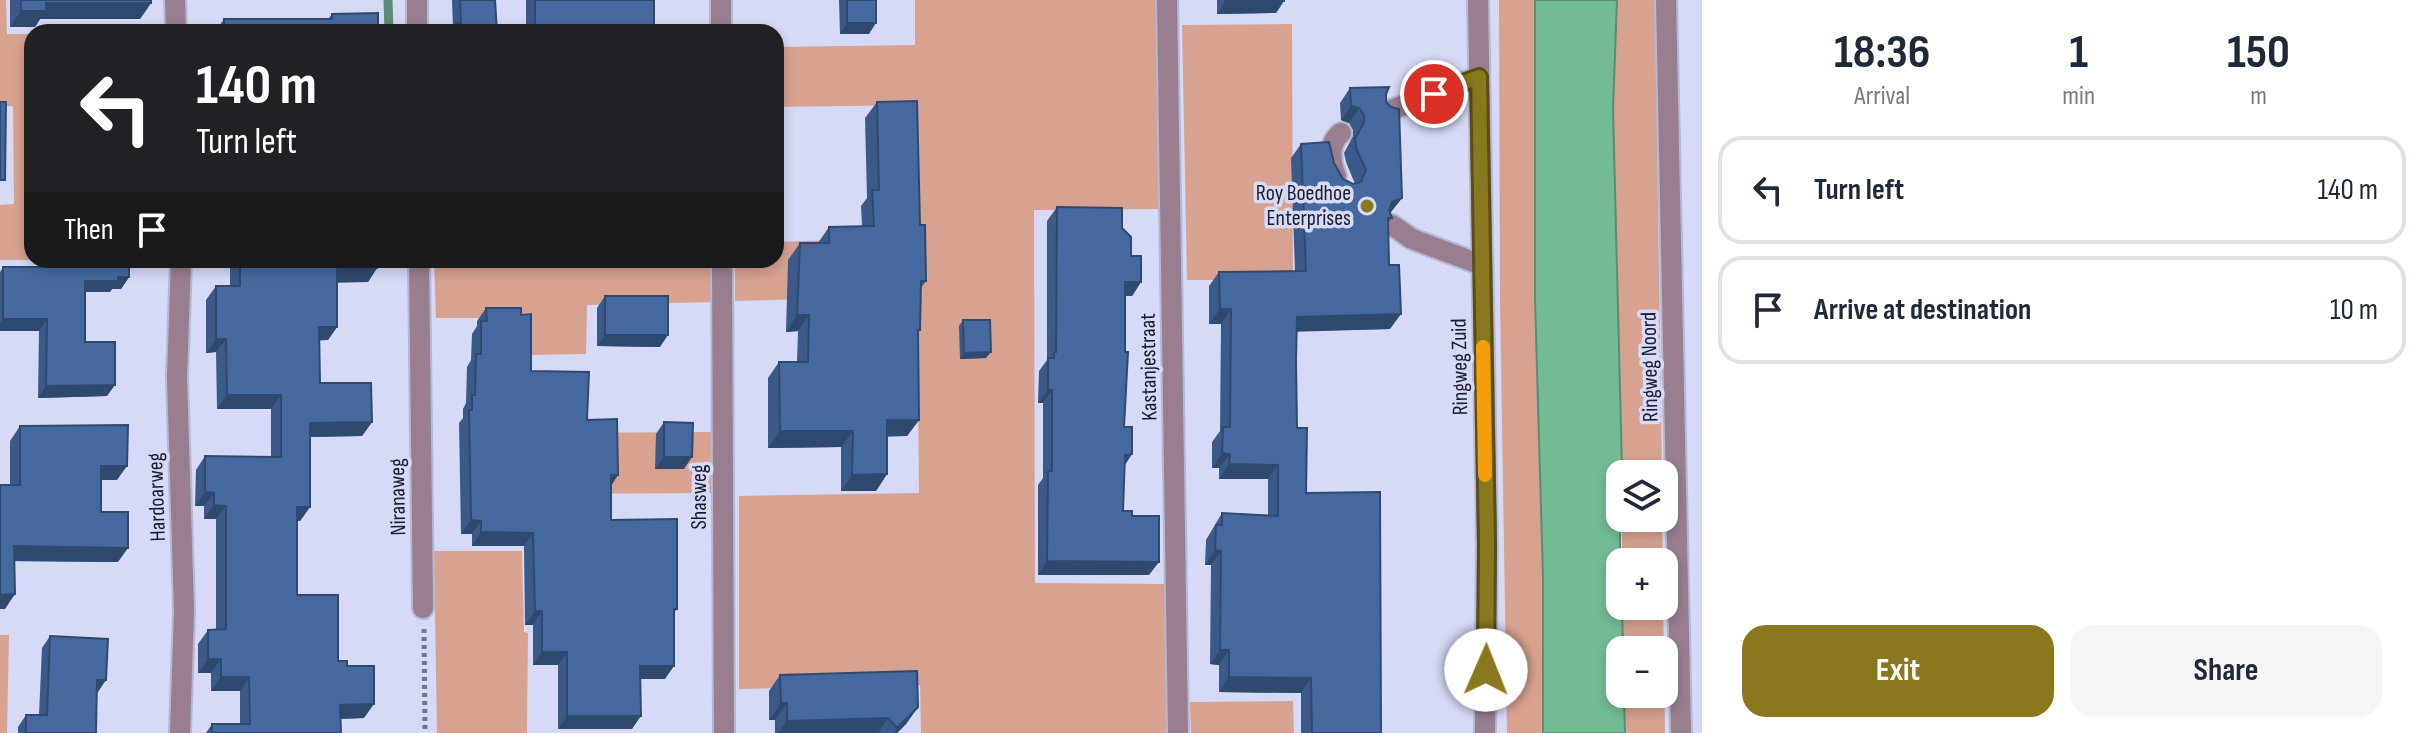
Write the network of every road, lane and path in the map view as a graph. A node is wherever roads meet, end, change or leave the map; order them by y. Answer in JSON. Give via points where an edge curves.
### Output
{"nodes":[{"id":1,"x":175,"y":0,"type":"edge"},
{"id":2,"x":417,"y":0,"type":"edge"},
{"id":3,"x":721,"y":0,"type":"edge"},
{"id":4,"x":1167,"y":0,"type":"edge"},
{"id":5,"x":1478,"y":0,"type":"edge"},
{"id":6,"x":1666,"y":0,"type":"edge"},
{"id":7,"x":176,"y":24,"type":"edge"},
{"id":8,"x":417,"y":24,"type":"edge"},
{"id":9,"x":721,"y":24,"type":"edge"},
{"id":10,"x":1479,"y":77,"type":"junction"},
{"id":11,"x":1388,"y":111,"type":"edge"},
{"id":12,"x":1341,"y":133,"type":"dead end"},
{"id":13,"x":1343,"y":186,"type":"edge"},
{"id":14,"x":1392,"y":225,"type":"edge"},
{"id":15,"x":1482,"y":265,"type":"junction"},
{"id":16,"x":181,"y":268,"type":"edge"},
{"id":17,"x":419,"y":268,"type":"edge"},
{"id":18,"x":722,"y":268,"type":"edge"},
{"id":19,"x":423,"y":608,"type":"joint"},
{"id":20,"x":180,"y":733,"type":"edge"},
{"id":21,"x":425,"y":733,"type":"edge"},
{"id":22,"x":724,"y":733,"type":"edge"},
{"id":23,"x":1178,"y":733,"type":"edge"},
{"id":24,"x":1485,"y":733,"type":"edge"},
{"id":25,"x":1681,"y":733,"type":"edge"}],
"edges":[{"from":1,"to":7,"type":"street"},
{"from":2,"to":8,"type":"street"},
{"from":3,"to":9,"type":"street"},
{"from":4,"to":23,"type":"street","name":"Kastanjestraat"},
{"from":5,"to":10,"type":"street","name":"Ringweg Zuid"},
{"from":6,"to":25,"type":"street","name":"Ringweg Noord"},
{"from":10,"to":11,"type":"street"},
{"from":10,"to":15,"type":"street","name":"Ringweg Zuid"},
{"from":12,"to":13,"type":"street","via":[[1331,154]]},
{"from":14,"to":15,"type":"street","via":[[1412,239]]},
{"from":15,"to":24,"type":"street","name":"Ringweg Zuid"},
{"from":16,"to":20,"type":"street","name":"Hardoarweg"},
{"from":17,"to":19,"type":"street","name":"Niranaweg"},
{"from":18,"to":22,"type":"street","name":"Shasweg"},
{"from":19,"to":21,"type":"path"}]}
